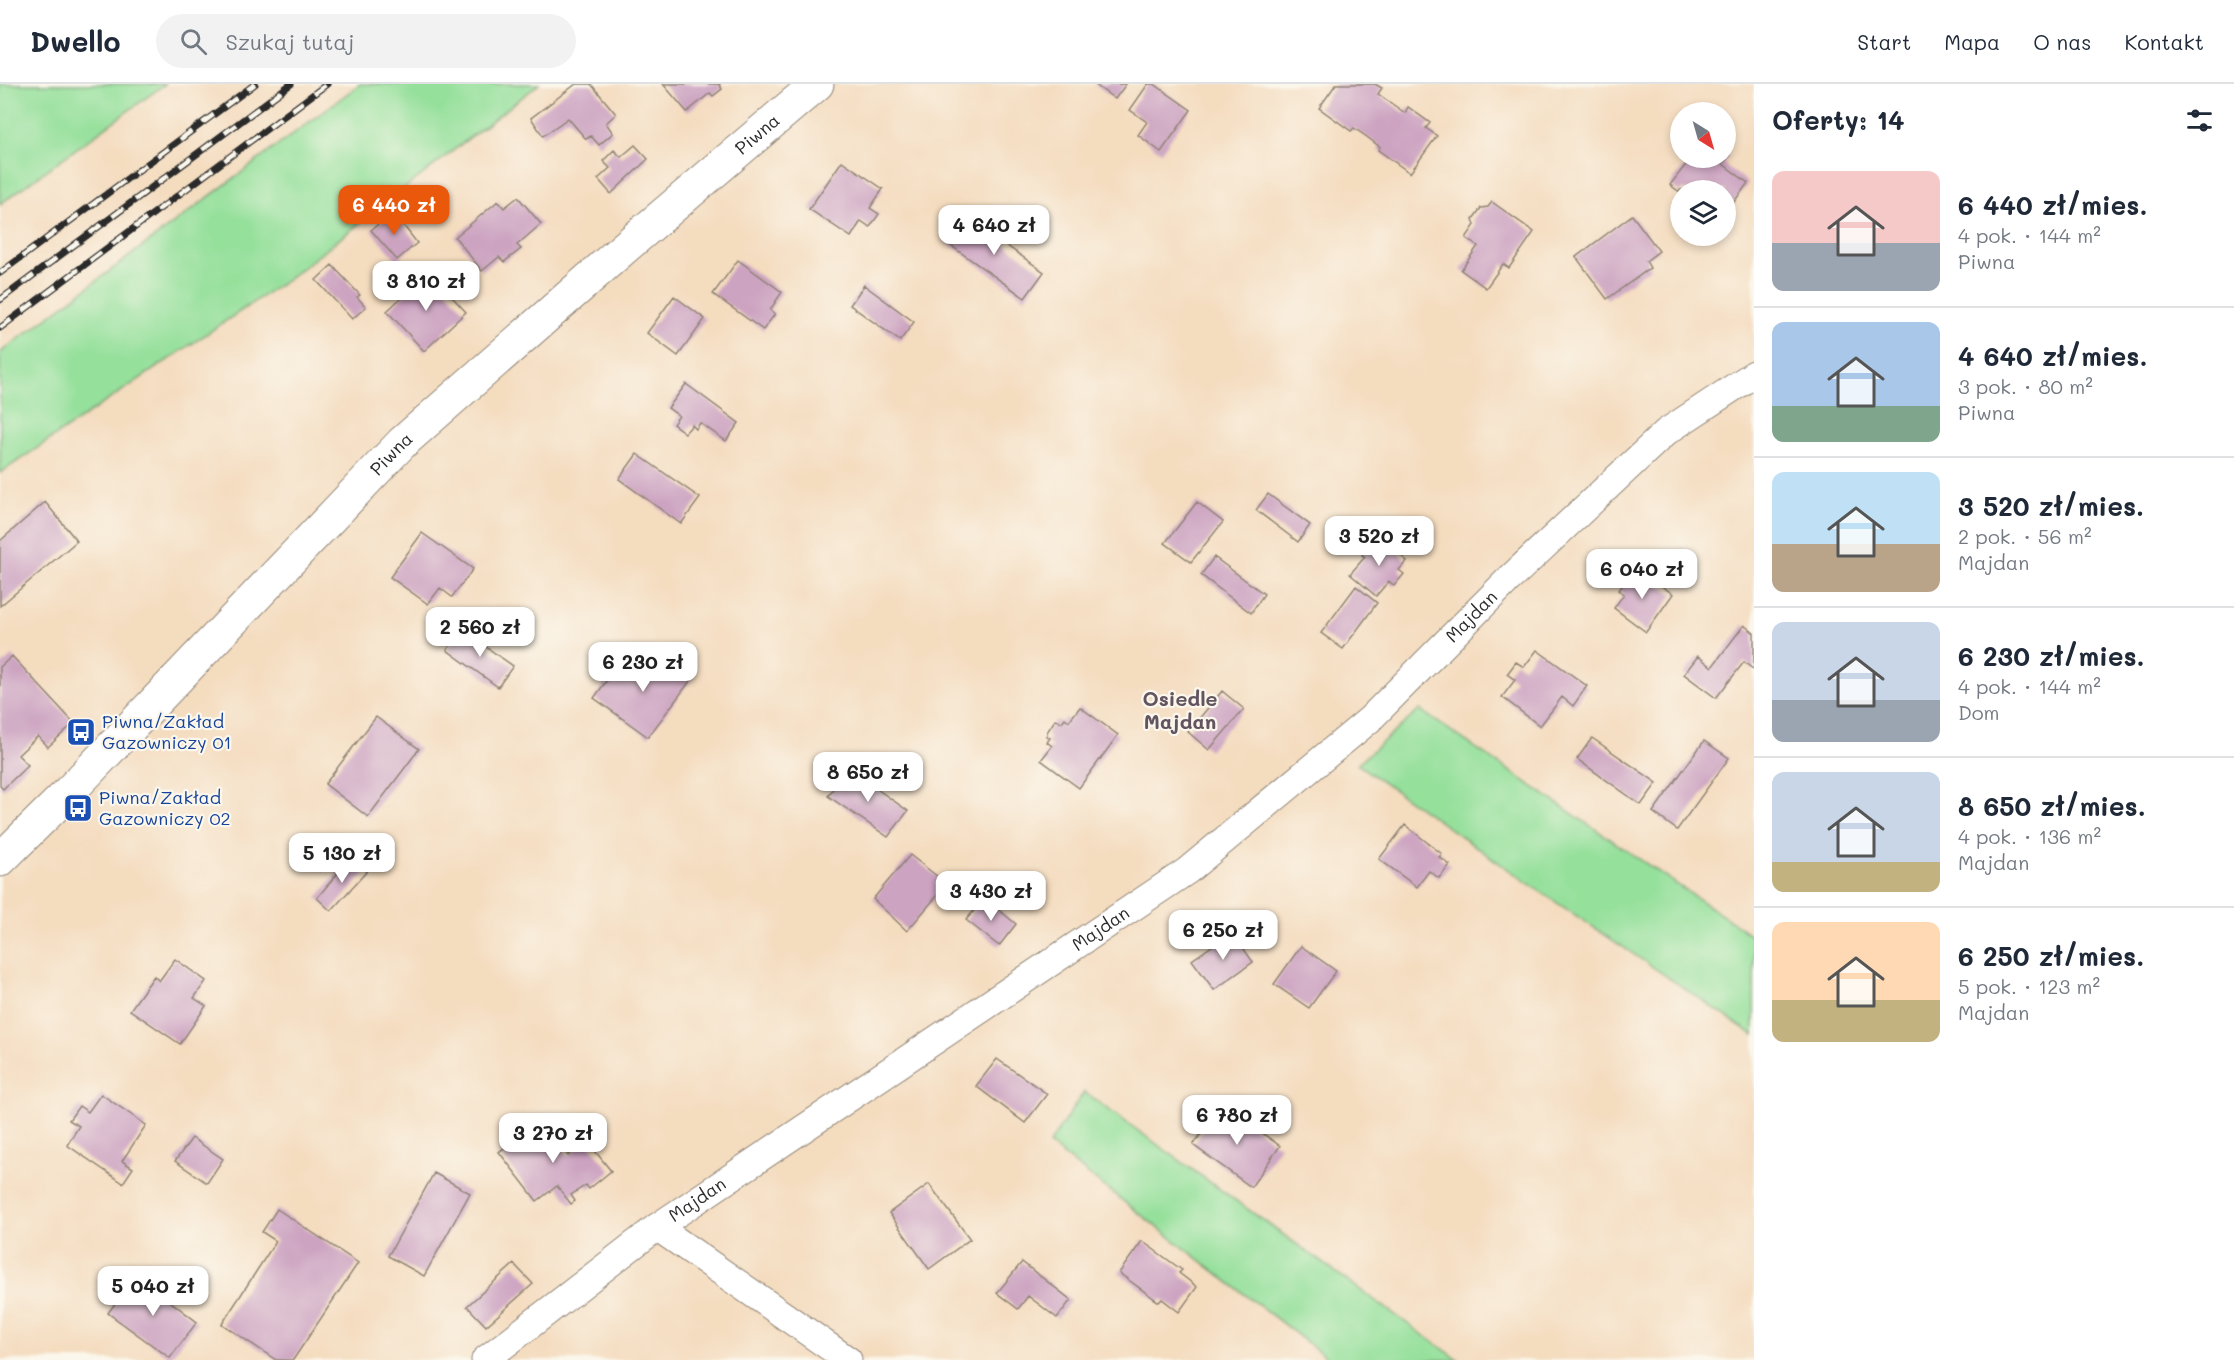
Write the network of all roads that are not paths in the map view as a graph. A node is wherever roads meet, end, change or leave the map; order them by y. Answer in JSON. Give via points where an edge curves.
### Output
{"nodes":[{"id":1,"x":817,"y":84,"type":"edge"},
{"id":2,"x":1754,"y":374,"type":"edge"},
{"id":3,"x":0,"y":860,"type":"edge"},
{"id":4,"x":657,"y":1227,"type":"junction"},
{"id":5,"x":485,"y":1360,"type":"edge"},
{"id":6,"x":848,"y":1360,"type":"edge"}],
"edges":[{"from":1,"to":3,"type":"street","name":"Piwna","via":[[402,443]]},
{"from":2,"to":4,"type":"street","name":"Majdan","via":[[1666,432],[1507,581],[1369,720],[1186,871]]},
{"from":4,"to":5,"type":"street","name":"Majdan"},
{"from":4,"to":6,"type":"street"}]}
